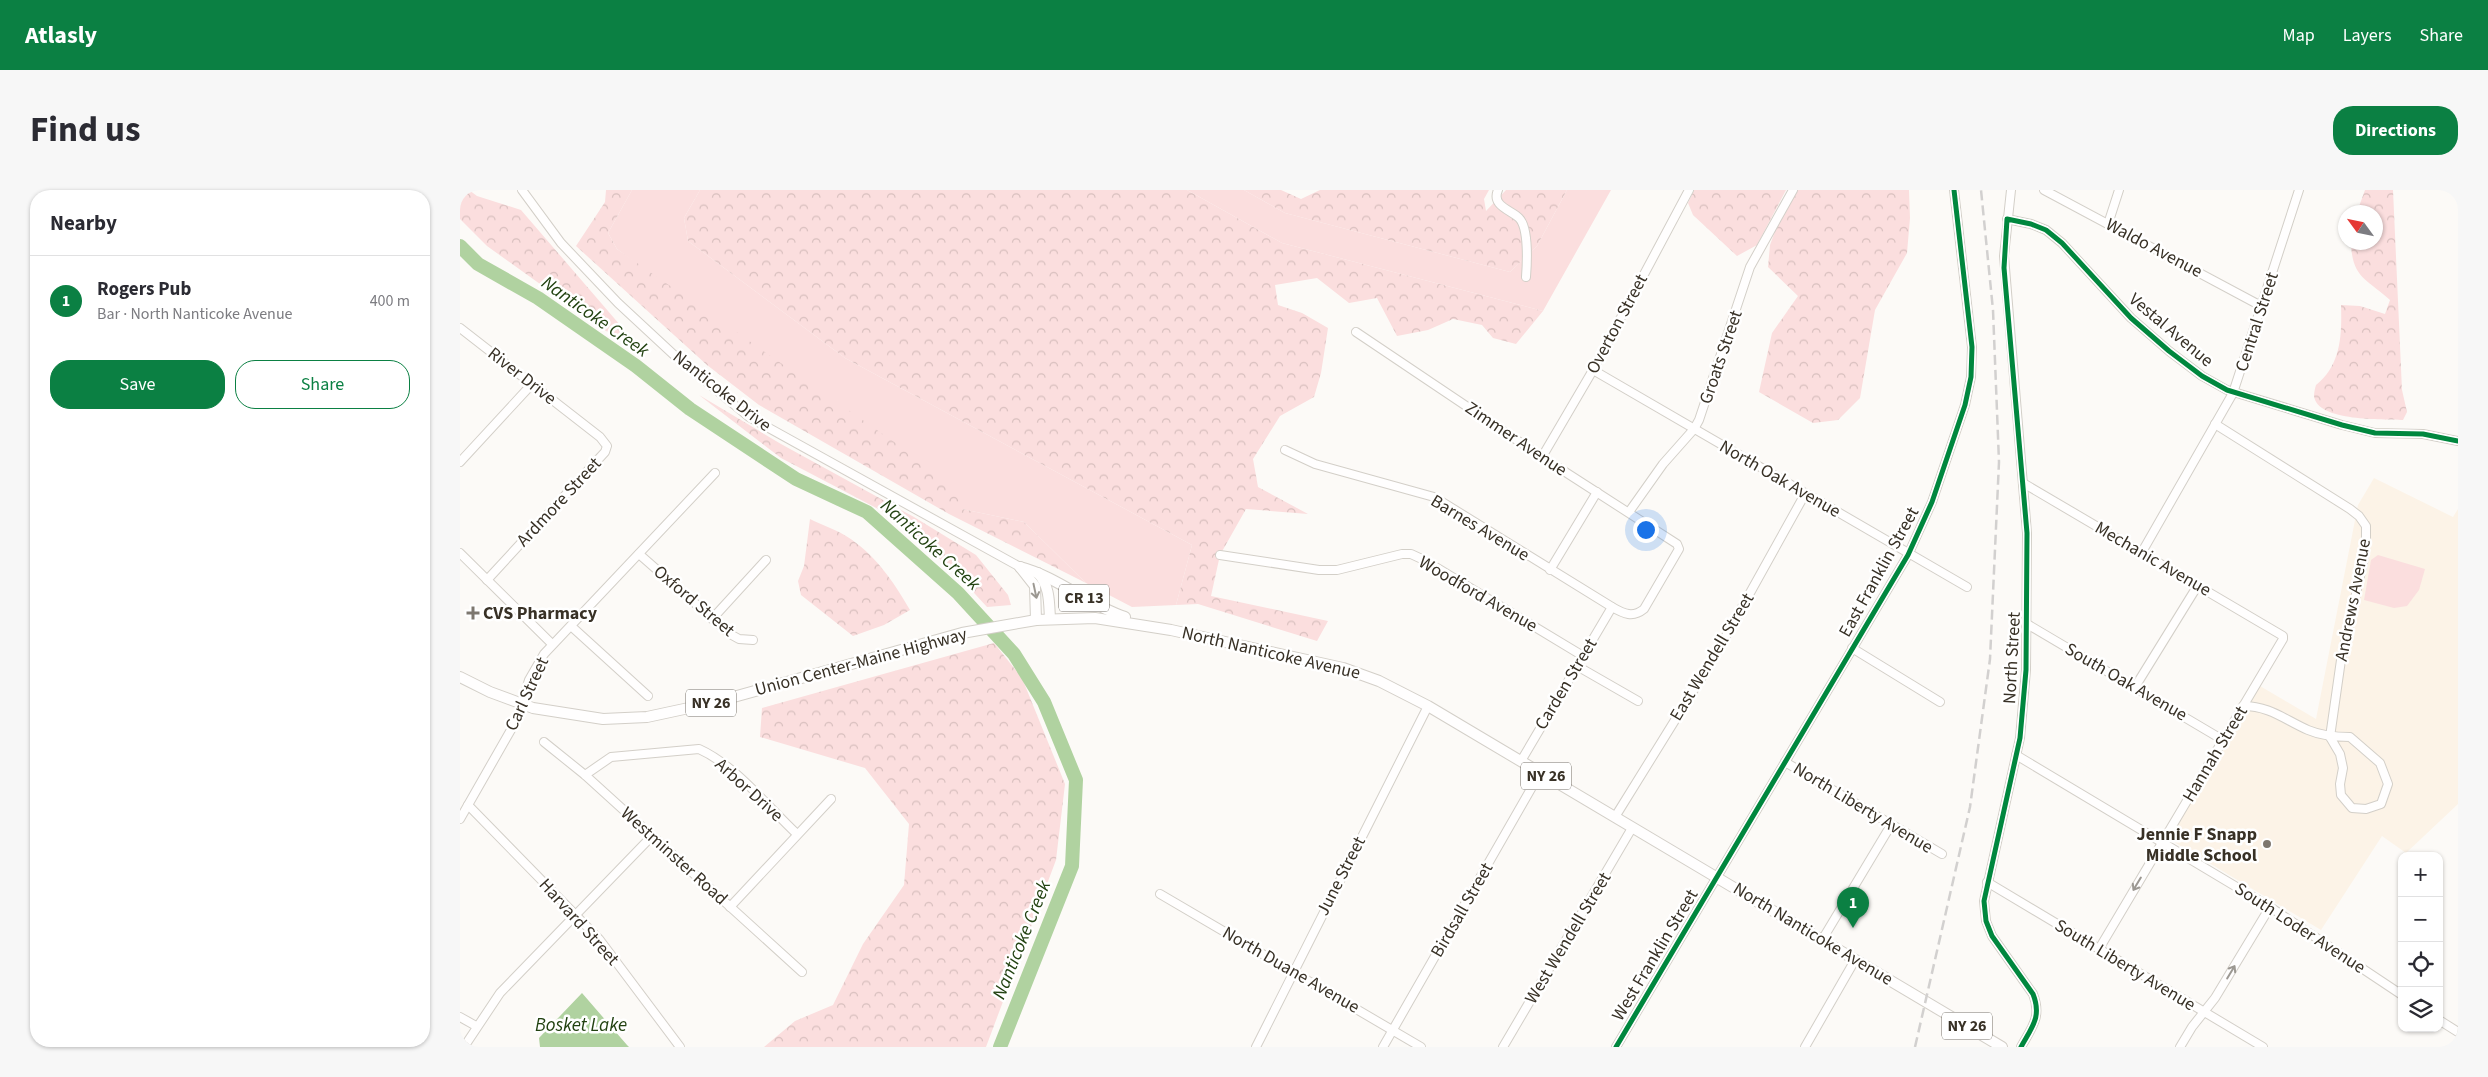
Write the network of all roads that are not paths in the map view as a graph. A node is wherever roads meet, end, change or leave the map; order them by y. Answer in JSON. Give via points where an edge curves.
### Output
{"nodes":[{"id":1,"x":522,"y":190,"type":"edge"},
{"id":2,"x":1498,"y":190,"type":"edge"},
{"id":3,"x":1688,"y":190,"type":"edge"},
{"id":4,"x":1793,"y":190,"type":"edge"},
{"id":5,"x":1954,"y":190,"type":"edge"},
{"id":6,"x":2010,"y":190,"type":"edge"},
{"id":7,"x":2044,"y":190,"type":"edge"},
{"id":8,"x":2119,"y":190,"type":"edge"},
{"id":9,"x":2299,"y":190,"type":"edge"},
{"id":10,"x":2007,"y":219,"type":"junction"},
{"id":11,"x":2108,"y":224,"type":"junction"},
{"id":12,"x":1526,"y":277,"type":"dead end"},
{"id":13,"x":2263,"y":307,"type":"junction"},
{"id":14,"x":460,"y":328,"type":"edge"},
{"id":15,"x":1356,"y":332,"type":"dead end"},
{"id":16,"x":1593,"y":370,"type":"junction"},
{"id":17,"x":532,"y":384,"type":"junction"},
{"id":18,"x":2233,"y":393,"type":"junction"},
{"id":19,"x":584,"y":424,"type":"joint"},
{"id":20,"x":2215,"y":424,"type":"junction"},
{"id":21,"x":1694,"y":429,"type":"junction"},
{"id":22,"x":2458,"y":441,"type":"edge"},
{"id":23,"x":1285,"y":450,"type":"dead end"},
{"id":24,"x":1542,"y":457,"type":"junction"},
{"id":25,"x":460,"y":462,"type":"edge"},
{"id":26,"x":715,"y":473,"type":"dead end"},
{"id":27,"x":2023,"y":482,"type":"junction"},
{"id":28,"x":1597,"y":492,"type":"junction"},
{"id":29,"x":1805,"y":494,"type":"junction"},
{"id":30,"x":1629,"y":512,"type":"junction"},
{"id":31,"x":2142,"y":552,"type":"junction"},
{"id":32,"x":460,"y":554,"type":"edge"},
{"id":33,"x":639,"y":554,"type":"junction"},
{"id":34,"x":1220,"y":555,"type":"dead end"},
{"id":35,"x":1908,"y":555,"type":"junction"},
{"id":36,"x":766,"y":560,"type":"dead end"},
{"id":37,"x":1020,"y":567,"type":"junction"},
{"id":38,"x":1550,"y":570,"type":"junction"},
{"id":39,"x":1036,"y":571,"type":"junction"},
{"id":40,"x":487,"y":580,"type":"junction"},
{"id":41,"x":2198,"y":585,"type":"junction"},
{"id":42,"x":1967,"y":587,"type":"dead end"},
{"id":43,"x":1612,"y":608,"type":"junction"},
{"id":44,"x":1638,"y":614,"type":"joint"},
{"id":45,"x":712,"y":619,"type":"junction"},
{"id":46,"x":1050,"y":619,"type":"junction"},
{"id":47,"x":1036,"y":620,"type":"junction"},
{"id":48,"x":2027,"y":624,"type":"junction"},
{"id":49,"x":570,"y":626,"type":"junction"},
{"id":50,"x":1150,"y":626,"type":"junction"},
{"id":51,"x":2283,"y":636,"type":"joint"},
{"id":52,"x":753,"y":640,"type":"dead end"},
{"id":53,"x":552,"y":644,"type":"junction"},
{"id":54,"x":1852,"y":648,"type":"junction"},
{"id":55,"x":1583,"y":656,"type":"junction"},
{"id":56,"x":1577,"y":666,"type":"junction"},
{"id":57,"x":460,"y":677,"type":"edge"},
{"id":58,"x":2135,"y":687,"type":"junction"},
{"id":59,"x":648,"y":696,"type":"dead end"},
{"id":60,"x":1638,"y":701,"type":"dead end"},
{"id":61,"x":1940,"y":702,"type":"dead end"},
{"id":62,"x":522,"y":705,"type":"junction"},
{"id":63,"x":1428,"y":706,"type":"junction"},
{"id":64,"x":2243,"y":706,"type":"junction"},
{"id":65,"x":2330,"y":737,"type":"junction"},
{"id":66,"x":2224,"y":740,"type":"junction"},
{"id":67,"x":544,"y":742,"type":"dead end"},
{"id":68,"x":2016,"y":755,"type":"junction"},
{"id":69,"x":1521,"y":761,"type":"junction"},
{"id":70,"x":1785,"y":762,"type":"junction"},
{"id":71,"x":1540,"y":772,"type":"junction"},
{"id":72,"x":584,"y":775,"type":"junction"},
{"id":73,"x":831,"y":799,"type":"dead end"},
{"id":74,"x":468,"y":805,"type":"junction"},
{"id":75,"x":1615,"y":817,"type":"junction"},
{"id":76,"x":460,"y":819,"type":"edge"},
{"id":77,"x":1891,"y":825,"type":"junction"},
{"id":78,"x":1632,"y":828,"type":"junction"},
{"id":79,"x":797,"y":834,"type":"junction"},
{"id":80,"x":652,"y":836,"type":"junction"},
{"id":81,"x":2162,"y":842,"type":"junction"},
{"id":82,"x":1942,"y":854,"type":"dead end"},
{"id":83,"x":1717,"y":877,"type":"junction"},
{"id":84,"x":1987,"y":882,"type":"junction"},
{"id":85,"x":1160,"y":894,"type":"dead end"},
{"id":86,"x":730,"y":907,"type":"junction"},
{"id":87,"x":2270,"y":907,"type":"junction"},
{"id":88,"x":578,"y":914,"type":"junction"},
{"id":89,"x":1822,"y":940,"type":"junction"},
{"id":90,"x":2098,"y":949,"type":"junction"},
{"id":91,"x":1855,"y":960,"type":"junction"},
{"id":92,"x":1293,"y":971,"type":"junction"},
{"id":93,"x":802,"y":972,"type":"dead end"},
{"id":94,"x":2398,"y":992,"type":"edge"},
{"id":95,"x":2204,"y":1013,"type":"junction"},
{"id":96,"x":460,"y":1017,"type":"edge"},
{"id":97,"x":2443,"y":1023,"type":"edge"},
{"id":98,"x":476,"y":1026,"type":"junction"},
{"id":99,"x":1393,"y":1030,"type":"junction"},
{"id":100,"x":2458,"y":1032,"type":"edge"},
{"id":101,"x":464,"y":1047,"type":"edge"},
{"id":102,"x":680,"y":1047,"type":"edge"},
{"id":103,"x":1256,"y":1047,"type":"edge"},
{"id":104,"x":1383,"y":1047,"type":"edge"},
{"id":105,"x":1421,"y":1047,"type":"edge"},
{"id":106,"x":1504,"y":1047,"type":"edge"},
{"id":107,"x":1616,"y":1047,"type":"edge"},
{"id":108,"x":1805,"y":1047,"type":"edge"},
{"id":109,"x":2002,"y":1047,"type":"edge"},
{"id":110,"x":2021,"y":1047,"type":"edge"},
{"id":111,"x":2180,"y":1047,"type":"edge"},
{"id":112,"x":2263,"y":1047,"type":"edge"}],
"edges":[{"from":1,"to":37,"type":"street","name":"Nanticoke Drive","number":"CR 13","via":[[584,269],[667,349],[749,417]]},
{"from":2,"to":12,"type":"street","via":[[1498,202],[1524,226]]},
{"from":3,"to":16,"type":"street","name":"Overton Street"},
{"from":4,"to":21,"type":"street","name":"Groats Street","via":[[1750,267]]},
{"from":5,"to":35,"type":"street","name":"East Franklin Street","via":[[1972,348],[1971,377],[1934,495]]},
{"from":6,"to":10,"type":"street","name":"North Street"},
{"from":7,"to":11,"type":"street","name":"Waldo Avenue"},
{"from":8,"to":11,"type":"street"},
{"from":9,"to":13,"type":"street","name":"Central Street"},
{"from":10,"to":18,"type":"street","name":"Vestal Avenue","via":[[2046,230],[2131,318],[2202,376]]},
{"from":10,"to":27,"type":"street","name":"North Street","via":[[2004,268]]},
{"from":11,"to":13,"type":"street","name":"Waldo Avenue"},
{"from":13,"to":18,"type":"street","name":"Central Street"},
{"from":14,"to":17,"type":"street","name":"River Drive"},
{"from":15,"to":24,"type":"street","name":"Zimmer Avenue"},
{"from":16,"to":21,"type":"street","name":"North Oak Avenue"},
{"from":16,"to":24,"type":"street","name":"Overton Street"},
{"from":17,"to":19,"type":"street","name":"River Drive"},
{"from":17,"to":25,"type":"street"},
{"from":18,"to":20,"type":"street","name":"Central Street"},
{"from":18,"to":22,"type":"street","name":"Vestal Avenue","via":[[2342,426]]},
{"from":19,"to":40,"type":"street","name":"Ardmore Street","via":[[606,442],[605,452]]},
{"from":20,"to":31,"type":"street","name":"Central Street"},
{"from":20,"to":65,"type":"street","name":"Andrews Avenue","via":[[2350,509],[2366,526],[2363,562]]},
{"from":21,"to":29,"type":"street","name":"North Oak Avenue"},
{"from":21,"to":30,"type":"street","name":"Groats Street","via":[[1663,464]]},
{"from":23,"to":38,"type":"street","name":"Barnes Avenue","via":[[1315,464],[1434,497]]},
{"from":24,"to":28,"type":"street","name":"Zimmer Avenue"},
{"from":26,"to":33,"type":"street","name":"Carl Street"},
{"from":27,"to":31,"type":"street","name":"Mechanic Avenue"},
{"from":27,"to":48,"type":"street","name":"North Street","via":[[2027,533]]},
{"from":28,"to":30,"type":"street","name":"Zimmer Avenue"},
{"from":28,"to":38,"type":"street"},
{"from":29,"to":35,"type":"street","name":"North Oak Avenue"},
{"from":29,"to":75,"type":"street","name":"East Wendell Street","via":[[1716,654]]},
{"from":30,"to":44,"type":"street","name":"Zimmer Avenue","via":[[1678,544],[1679,549]]},
{"from":31,"to":41,"type":"street","name":"Mechanic Avenue"},
{"from":32,"to":40,"type":"street"},
{"from":33,"to":45,"type":"street","name":"Oxford Street"},
{"from":33,"to":49,"type":"street","name":"Carl Street"},
{"from":34,"to":55,"type":"street","name":"Woodford Avenue","via":[[1337,570],[1411,554]]},
{"from":35,"to":42,"type":"street","name":"North Oak Avenue"},
{"from":35,"to":54,"type":"street","name":"East Franklin Street"},
{"from":36,"to":45,"type":"street"},
{"from":37,"to":39,"type":"main road","number":"CR 13"},
{"from":37,"to":47,"type":"main road","number":"CR 13","one_way":true,"via":[[1035,586]]},
{"from":38,"to":43,"type":"street","name":"Barnes Avenue"},
{"from":39,"to":46,"type":"main road","number":"CR 13","via":[[1046,583]]},
{"from":39,"to":50,"type":"main road","number":"CR 13","via":[[1097,606]]},
{"from":40,"to":53,"type":"street"},
{"from":41,"to":51,"type":"street","name":"Mechanic Avenue"},
{"from":41,"to":58,"type":"street"},
{"from":43,"to":44,"type":"street","name":"Barnes Avenue"},
{"from":43,"to":55,"type":"street","name":"Carden Street"},
{"from":45,"to":52,"type":"street","name":"Oxford Street","via":[[739,639]]},
{"from":46,"to":47,"type":"main road","name":"Union Center-Maine Highway","number":"NY 26"},
{"from":46,"to":50,"type":"main road","name":"Union Center-Maine Highway","number":"NY 26","via":[[1095,618]]},
{"from":47,"to":62,"type":"main road","name":"Union Center-Maine Highway","number":"NY 26","via":[[962,633],[712,703],[647,717],[603,719]]},
{"from":48,"to":58,"type":"street","name":"South Oak Avenue"},
{"from":48,"to":68,"type":"street","name":"North Street","via":[[2024,702]]},
{"from":49,"to":53,"type":"street","name":"Carl Street"},
{"from":49,"to":59,"type":"street"},
{"from":50,"to":63,"type":"main road","name":"North Nanticoke Avenue","number":"NY 26","via":[[1343,668],[1379,681]]},
{"from":51,"to":64,"type":"street","name":"Hannah Street"},
{"from":53,"to":62,"type":"street","name":"Carl Street","via":[[532,672]]},
{"from":54,"to":61,"type":"street"},
{"from":54,"to":70,"type":"street","name":"East Franklin Street"},
{"from":55,"to":56,"type":"street","name":"Carden Street"},
{"from":56,"to":60,"type":"street"},
{"from":56,"to":69,"type":"street","name":"Carden Street"},
{"from":57,"to":62,"type":"main road","name":"Union Center-Maine Highway","number":"NY 26"},
{"from":58,"to":66,"type":"street","name":"South Oak Avenue"},
{"from":62,"to":74,"type":"street","name":"Carl Street"},
{"from":63,"to":69,"type":"main road","name":"North Nanticoke Avenue","number":"NY 26"},
{"from":63,"to":92,"type":"street","name":"June Street"},
{"from":64,"to":65,"type":"street","via":[[2260,706]]},
{"from":64,"to":66,"type":"street","name":"Hannah Street"},
{"from":65,"to":65,"type":"street","via":[[2340,754],[2343,768],[2341,795],[2352,808],[2366,809],[2381,804],[2388,784],[2380,763],[2350,736]]},
{"from":66,"to":81,"type":"street","name":"Hannah Street"},
{"from":67,"to":72,"type":"street","name":"Westminster Road"},
{"from":68,"to":81,"type":"street","name":"South Loder Avenue"},
{"from":68,"to":84,"type":"street","name":"North Street"},
{"from":69,"to":71,"type":"main road","name":"North Nanticoke Avenue","number":"NY 26"},
{"from":70,"to":77,"type":"street","name":"North Liberty Avenue"},
{"from":70,"to":83,"type":"street","name":"East Franklin Street"},
{"from":71,"to":75,"type":"main road","name":"North Nanticoke Avenue","number":"NY 26"},
{"from":71,"to":99,"type":"street","name":"Birdsall Street"},
{"from":72,"to":79,"type":"street","name":"Arbor Drive","via":[[611,757],[699,749],[733,773]]},
{"from":72,"to":80,"type":"street","name":"Westminster Road"},
{"from":73,"to":79,"type":"street"},
{"from":74,"to":76,"type":"street","name":"Carl Street"},
{"from":74,"to":88,"type":"street","name":"Harvard Street"},
{"from":75,"to":78,"type":"main road","name":"North Nanticoke Avenue","number":"NY 26"},
{"from":77,"to":82,"type":"street","name":"North Liberty Avenue"},
{"from":77,"to":89,"type":"street"},
{"from":78,"to":83,"type":"main road","name":"North Nanticoke Avenue","number":"NY 26"},
{"from":78,"to":106,"type":"street","name":"West Wendell Street"},
{"from":79,"to":86,"type":"street"},
{"from":80,"to":86,"type":"street","name":"Westminster Road"},
{"from":80,"to":88,"type":"street"},
{"from":81,"to":87,"type":"street","name":"South Loder Avenue"},
{"from":81,"to":90,"type":"street","name":"Hannah Street","one_way":true},
{"from":83,"to":89,"type":"main road","name":"North Nanticoke Avenue","number":"NY 26"},
{"from":83,"to":107,"type":"street","name":"West Franklin Street"},
{"from":84,"to":90,"type":"street","name":"South Liberty Avenue"},
{"from":84,"to":110,"type":"street","name":"North Street","via":[[1984,901],[1986,921],[1992,936],[2033,994],[2037,1005],[2034,1025]]},
{"from":85,"to":92,"type":"street","name":"North Duane Avenue"},
{"from":86,"to":93,"type":"street","name":"Westminster Road"},
{"from":87,"to":94,"type":"street","name":"South Loder Avenue"},
{"from":95,"to":87,"type":"street","one_way":true},
{"from":88,"to":98,"type":"street","via":[[500,993]]},
{"from":88,"to":102,"type":"street","name":"Harvard Street"},
{"from":89,"to":91,"type":"main road","name":"North Nanticoke Avenue","number":"NY 26"},
{"from":90,"to":95,"type":"street","name":"South Liberty Avenue"},
{"from":91,"to":108,"type":"street"},
{"from":91,"to":109,"type":"main road","name":"North Nanticoke Avenue","number":"NY 26"},
{"from":92,"to":99,"type":"street","name":"North Duane Avenue"},
{"from":92,"to":103,"type":"street","name":"June Street"},
{"from":95,"to":111,"type":"street"},
{"from":95,"to":112,"type":"street","name":"South Liberty Avenue"},
{"from":96,"to":98,"type":"street"},
{"from":97,"to":100,"type":"street"},
{"from":98,"to":101,"type":"street"},
{"from":99,"to":104,"type":"street","name":"Birdsall Street"},
{"from":99,"to":105,"type":"street","name":"North Duane Avenue"}]}
